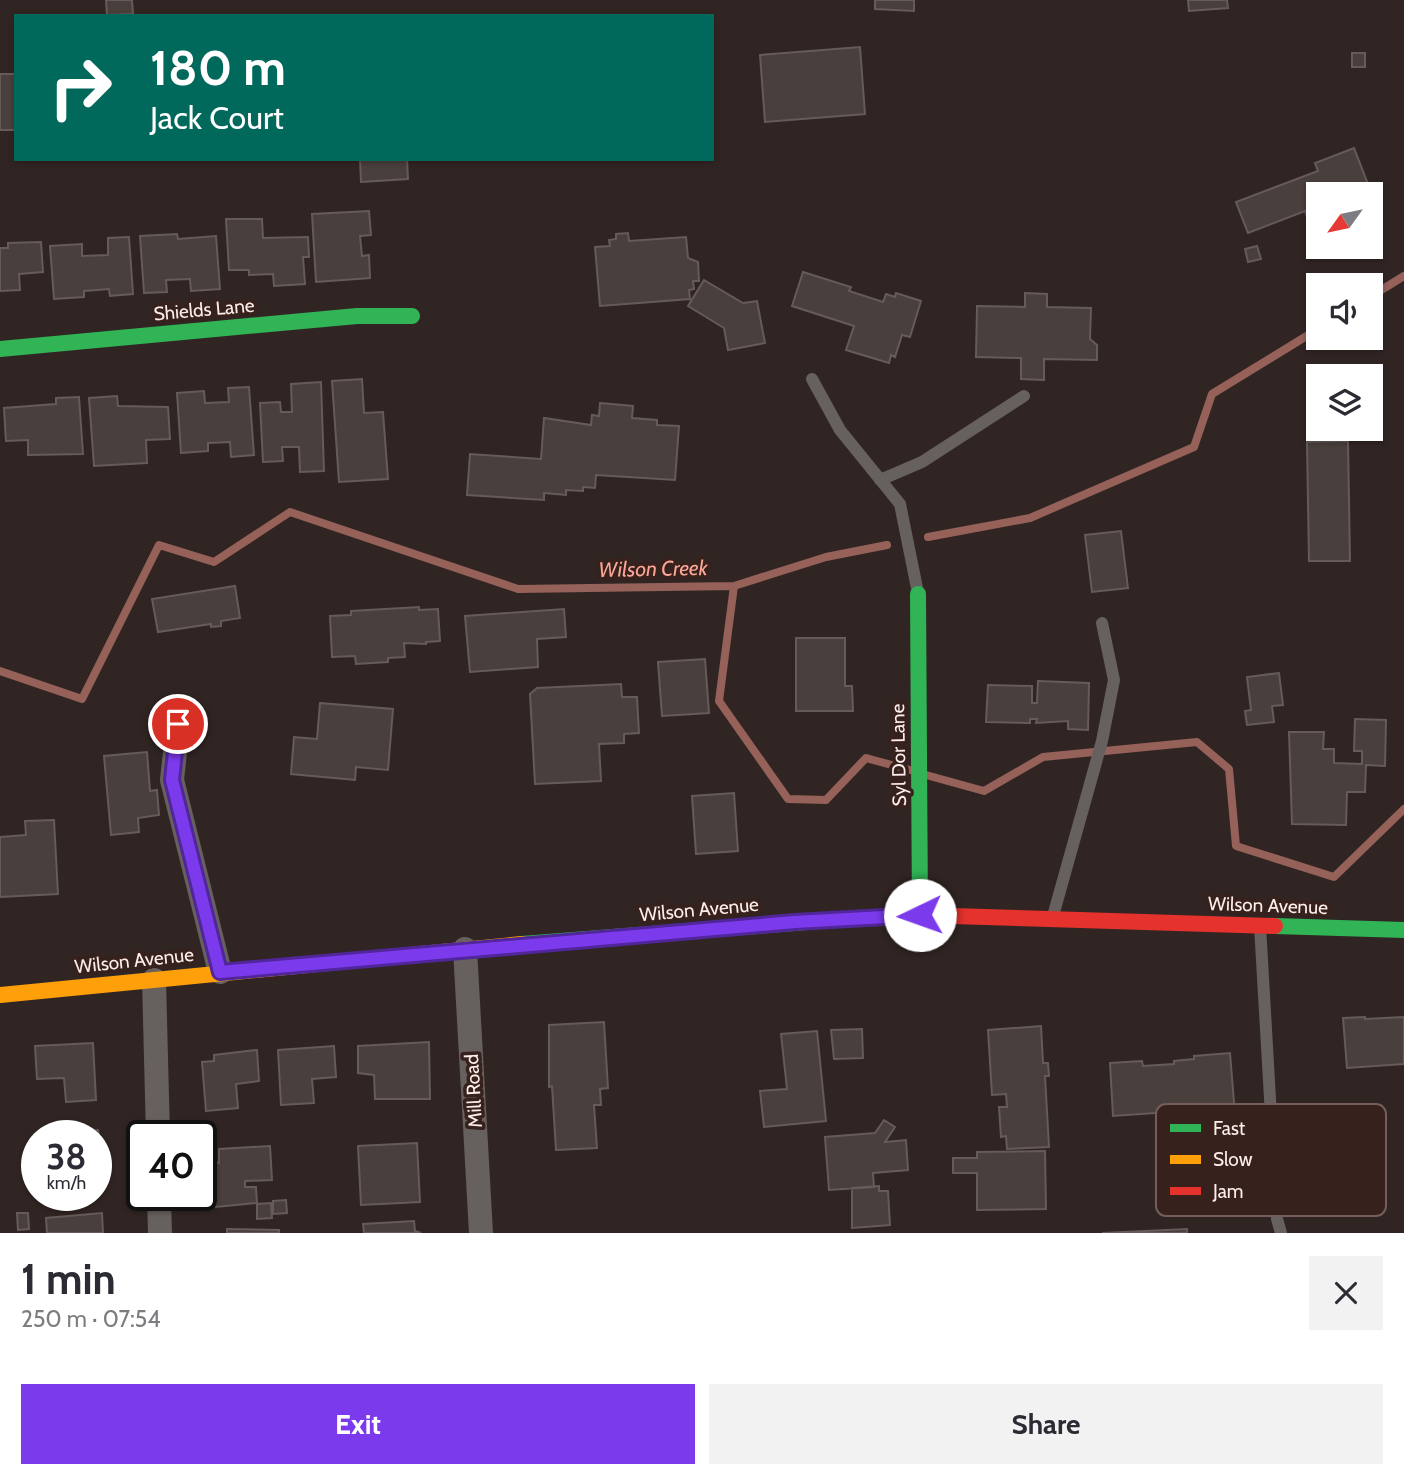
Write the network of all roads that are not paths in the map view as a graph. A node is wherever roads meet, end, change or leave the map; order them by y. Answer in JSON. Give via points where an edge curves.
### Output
{"nodes":[{"id":1,"x":412,"y":316,"type":"dead end"},
{"id":2,"x":0,"y":348,"type":"edge"},
{"id":3,"x":812,"y":379,"type":"dead end"},
{"id":4,"x":1024,"y":396,"type":"dead end"},
{"id":5,"x":880,"y":480,"type":"junction"},
{"id":6,"x":918,"y":594,"type":"joint"},
{"id":7,"x":1102,"y":622,"type":"dead end"},
{"id":8,"x":178,"y":724,"type":"dead end"},
{"id":9,"x":920,"y":915,"type":"junction"},
{"id":10,"x":1052,"y":919,"type":"junction"},
{"id":11,"x":1260,"y":926,"type":"junction"},
{"id":12,"x":1404,"y":930,"type":"edge"},
{"id":13,"x":465,"y":949,"type":"junction"},
{"id":14,"x":220,"y":972,"type":"junction"},
{"id":15,"x":154,"y":980,"type":"junction"},
{"id":16,"x":0,"y":995,"type":"edge"},
{"id":17,"x":1270,"y":1104,"type":"edge"},
{"id":18,"x":158,"y":1120,"type":"edge"},
{"id":19,"x":159,"y":1211,"type":"edge"},
{"id":20,"x":1277,"y":1216,"type":"edge"},
{"id":21,"x":160,"y":1233,"type":"edge"},
{"id":22,"x":481,"y":1233,"type":"edge"},
{"id":23,"x":1281,"y":1233,"type":"edge"}],
"edges":[{"from":1,"to":2,"type":"street","name":"Shields Lane","via":[[357,316]]},
{"from":3,"to":5,"type":"lane","via":[[840,430]]},
{"from":4,"to":5,"type":"lane","via":[[922,462]]},
{"from":5,"to":6,"type":"lane","via":[[900,504]]},
{"from":6,"to":9,"type":"street","name":"Syl Dor Lane"},
{"from":7,"to":10,"type":"lane","via":[[1114,680],[1102,741]]},
{"from":8,"to":14,"type":"street","via":[[172,780]]},
{"from":9,"to":10,"type":"street","name":"Wilson Avenue"},
{"from":9,"to":13,"type":"street","name":"Wilson Avenue"},
{"from":10,"to":11,"type":"street","name":"Wilson Avenue"},
{"from":11,"to":12,"type":"street","name":"Wilson Avenue"},
{"from":11,"to":17,"type":"lane"},
{"from":13,"to":14,"type":"street","name":"Wilson Avenue"},
{"from":13,"to":22,"type":"street","name":"Mill Road"},
{"from":14,"to":15,"type":"street","name":"Wilson Avenue"},
{"from":15,"to":16,"type":"street","name":"Wilson Avenue"},
{"from":15,"to":18,"type":"street"},
{"from":19,"to":21,"type":"street"},
{"from":20,"to":23,"type":"lane"}]}
